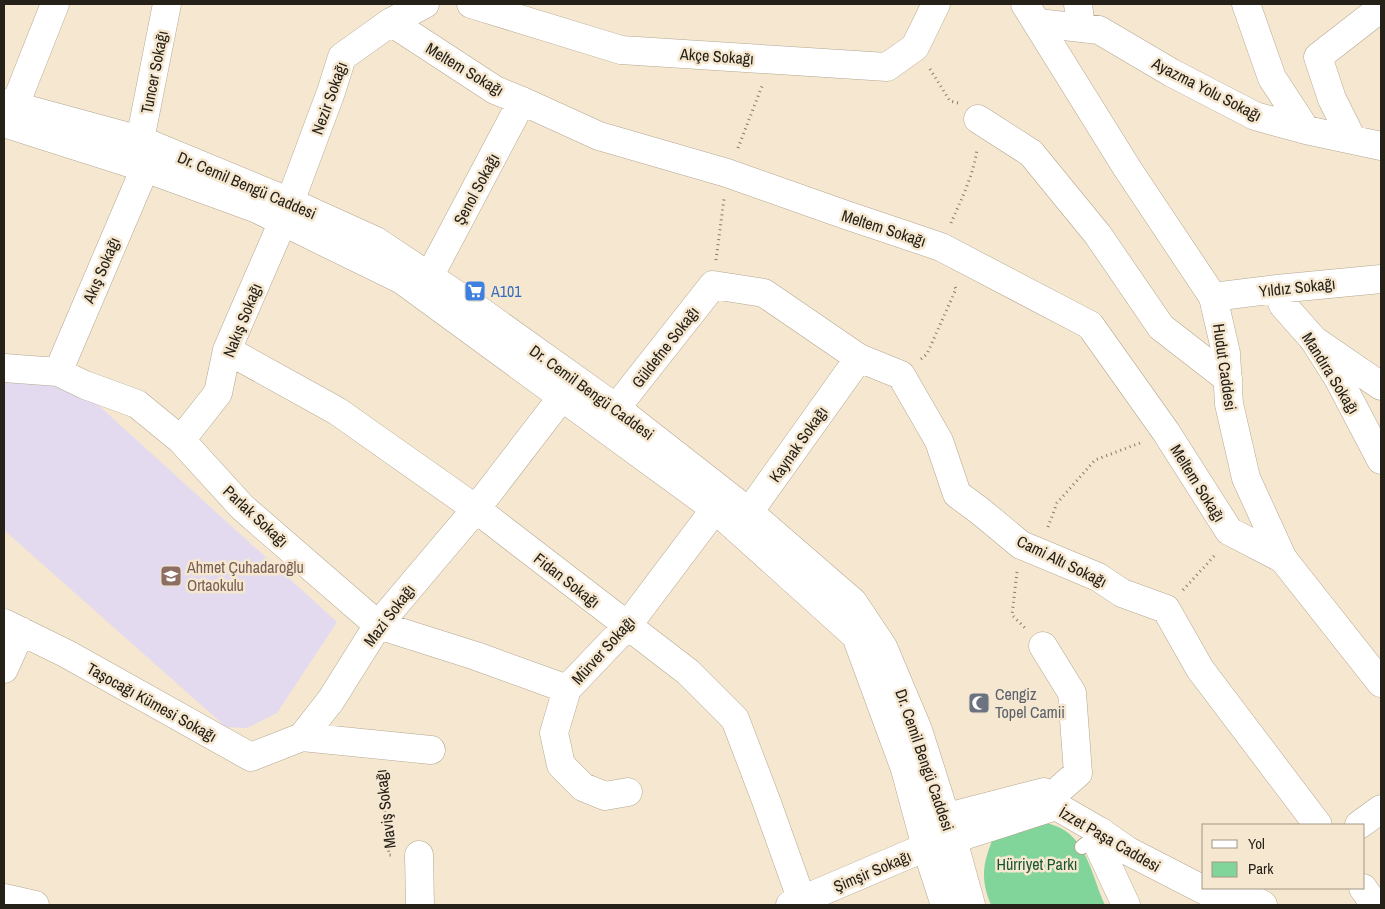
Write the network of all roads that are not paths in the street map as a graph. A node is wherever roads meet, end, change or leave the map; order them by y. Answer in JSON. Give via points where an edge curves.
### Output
{"nodes":[{"id":1,"x":55,"y":4,"type":"edge"},
{"id":2,"x":168,"y":4,"type":"edge"},
{"id":3,"x":425,"y":4,"type":"edge"},
{"id":4,"x":471,"y":4,"type":"edge"},
{"id":5,"x":936,"y":4,"type":"edge"},
{"id":6,"x":1246,"y":4,"type":"edge"},
{"id":7,"x":1381,"y":8,"type":"edge"},
{"id":8,"x":1031,"y":13,"type":"edge"},
{"id":9,"x":1080,"y":16,"type":"edge"},
{"id":10,"x":391,"y":22,"type":"junction"},
{"id":11,"x":522,"y":100,"type":"junction"},
{"id":12,"x":7,"y":118,"type":"edge"},
{"id":13,"x":978,"y":120,"type":"road end"},
{"id":14,"x":1306,"y":130,"type":"junction"},
{"id":15,"x":1352,"y":139,"type":"junction"},
{"id":16,"x":140,"y":140,"type":"junction"},
{"id":17,"x":1381,"y":146,"type":"edge"},
{"id":18,"x":145,"y":168,"type":"junction"},
{"id":19,"x":287,"y":212,"type":"junction"},
{"id":20,"x":429,"y":277,"type":"junction"},
{"id":21,"x":1381,"y":279,"type":"edge"},
{"id":22,"x":1277,"y":288,"type":"junction"},
{"id":23,"x":1214,"y":297,"type":"junction"},
{"id":24,"x":1314,"y":340,"type":"junction"},
{"id":25,"x":227,"y":350,"type":"junction"},
{"id":26,"x":859,"y":358,"type":"junction"},
{"id":27,"x":4,"y":368,"type":"edge"},
{"id":28,"x":58,"y":372,"type":"junction"},
{"id":29,"x":1228,"y":378,"type":"junction"},
{"id":30,"x":1381,"y":386,"type":"edge"},
{"id":31,"x":562,"y":398,"type":"junction"},
{"id":32,"x":616,"y":408,"type":"junction"},
{"id":33,"x":180,"y":440,"type":"junction"},
{"id":34,"x":1381,"y":460,"type":"edge"},
{"id":35,"x":476,"y":509,"type":"junction"},
{"id":36,"x":715,"y":509,"type":"junction"},
{"id":37,"x":744,"y":521,"type":"junction"},
{"id":38,"x":1283,"y":559,"type":"junction"},
{"id":39,"x":378,"y":625,"type":"junction"},
{"id":40,"x":627,"y":626,"type":"junction"},
{"id":41,"x":12,"y":627,"type":"edge"},
{"id":42,"x":1043,"y":646,"type":"road end"},
{"id":43,"x":4,"y":669,"type":"edge"},
{"id":44,"x":1381,"y":683,"type":"edge"},
{"id":45,"x":567,"y":689,"type":"junction"},
{"id":46,"x":302,"y":736,"type":"junction"},
{"id":47,"x":431,"y":750,"type":"dead end"},
{"id":48,"x":628,"y":792,"type":"dead end"},
{"id":49,"x":1059,"y":797,"type":"junction"},
{"id":50,"x":1381,"y":809,"type":"edge"},
{"id":51,"x":1317,"y":824,"type":"edge"},
{"id":52,"x":1360,"y":824,"type":"edge"},
{"id":53,"x":936,"y":832,"type":"junction"},
{"id":54,"x":1096,"y":841,"type":"junction"},
{"id":55,"x":419,"y":856,"type":"road end"},
{"id":56,"x":1202,"y":871,"type":"edge"},
{"id":57,"x":1235,"y":889,"type":"edge"},
{"id":58,"x":1364,"y":889,"type":"edge"},
{"id":59,"x":967,"y":893,"type":"edge"},
{"id":60,"x":4,"y":898,"type":"edge"},
{"id":61,"x":796,"y":903,"type":"edge"},
{"id":62,"x":35,"y":905,"type":"edge"},
{"id":63,"x":420,"y":905,"type":"edge"},
{"id":64,"x":945,"y":905,"type":"edge"},
{"id":65,"x":982,"y":905,"type":"edge"},
{"id":66,"x":1126,"y":905,"type":"edge"},
{"id":67,"x":1233,"y":905,"type":"edge"},
{"id":68,"x":1263,"y":905,"type":"edge"},
{"id":69,"x":1375,"y":905,"type":"edge"}],
"edges":[{"from":1,"to":12,"type":"street"},
{"from":2,"to":16,"type":"street","name":"Tuncer Sokağı"},
{"from":3,"to":10,"type":"street","name":"Nezir Sokağı"},
{"from":4,"to":5,"type":"street","name":"Akçe Sokağı","via":[[621,50],[887,67],[916,47]]},
{"from":6,"to":14,"type":"street","via":[[1272,78]]},
{"from":7,"to":15,"type":"street","via":[[1318,57],[1332,99]]},
{"from":8,"to":9,"type":"street","name":"Ayazma Yolu Sokağı"},
{"from":8,"to":23,"type":"street","name":"Hudut Caddesi","via":[[1127,168]]},
{"from":9,"to":14,"type":"street","name":"Ayazma Yolu Sokağı","via":[[1172,73],[1255,116]]},
{"from":10,"to":11,"type":"street","name":"Meltem Sokağı","via":[[495,90]]},
{"from":10,"to":19,"type":"street","name":"Nezir Sokağı","via":[[342,57]]},
{"from":11,"to":20,"type":"street","name":"Şenol Sokağı"},
{"from":11,"to":38,"type":"street","name":"Meltem Sokağı","via":[[599,136],[728,174],[941,247],[1090,325],[1166,432],[1228,531]]},
{"from":12,"to":16,"type":"street","name":"Dr. Cemil Bengü Caddesi"},
{"from":12,"to":18,"type":"street","name":"Dr. Cemil Bengü Caddesi"},
{"from":13,"to":29,"type":"street","via":[[1031,153],[1098,235],[1161,327]]},
{"from":14,"to":15,"type":"street","name":"Ayazma Yolu Sokağı"},
{"from":15,"to":17,"type":"street","name":"Ayazma Yolu Sokağı"},
{"from":16,"to":19,"type":"street","name":"Dr. Cemil Bengü Caddesi"},
{"from":18,"to":19,"type":"street","name":"Dr. Cemil Bengü Caddesi","via":[[255,208]]},
{"from":18,"to":28,"type":"street","name":"Akış Sokağı"},
{"from":19,"to":20,"type":"street","name":"Dr. Cemil Bengü Caddesi","via":[[376,241]]},
{"from":19,"to":25,"type":"street","name":"Nakış Sokağı"},
{"from":19,"to":31,"type":"street","name":"Dr. Cemil Bengü Caddesi","via":[[402,280]]},
{"from":20,"to":32,"type":"street","name":"Dr. Cemil Bengü Caddesi"},
{"from":21,"to":22,"type":"street","name":"Yıldız Sokağı"},
{"from":22,"to":23,"type":"street","name":"Yıldız Sokağı"},
{"from":22,"to":24,"type":"street","name":"Mandıra Sokağı","via":[[1283,305]]},
{"from":23,"to":29,"type":"street","name":"Hudut Caddesi"},
{"from":24,"to":30,"type":"street"},
{"from":24,"to":34,"type":"street","name":"Mandıra Sokağı"},
{"from":25,"to":33,"type":"street","name":"Nakış Sokağı","via":[[218,393]]},
{"from":25,"to":35,"type":"street","name":"Fidan Sokağı","via":[[336,411]]},
{"from":26,"to":32,"type":"street","name":"Güldefne Sokağı","via":[[764,293],[713,285]]},
{"from":26,"to":37,"type":"street","name":"Kaynak Sokağı"},
{"from":26,"to":51,"type":"street","name":"Cami Altı Sokağı","via":[[901,375],[939,441],[957,494],[1030,548],[1098,577],[1122,593],[1166,609],[1200,669]]},
{"from":27,"to":28,"type":"street","name":"Parlak Sokağı"},
{"from":28,"to":33,"type":"street","name":"Parlak Sokağı","via":[[137,404]]},
{"from":29,"to":38,"type":"street","name":"Hudut Caddesi","via":[[1229,404],[1246,478]]},
{"from":31,"to":35,"type":"street","name":"Mazi Sokağı"},
{"from":31,"to":36,"type":"street","name":"Dr. Cemil Bengü Caddesi"},
{"from":32,"to":37,"type":"street","name":"Dr. Cemil Bengü Caddesi"},
{"from":33,"to":39,"type":"street","name":"Parlak Sokağı","via":[[242,506]]},
{"from":35,"to":39,"type":"street","name":"Mazi Sokağı"},
{"from":35,"to":40,"type":"street","name":"Fidan Sokağı"},
{"from":36,"to":37,"type":"street","name":"Dr. Cemil Bengü Caddesi"},
{"from":36,"to":40,"type":"street","name":"Mürver Sokağı"},
{"from":37,"to":53,"type":"street","name":"Dr. Cemil Bengü Caddesi","via":[[856,636],[905,769]]},
{"from":38,"to":44,"type":"street","name":"Hudut Caddesi"},
{"from":39,"to":45,"type":"street","name":"Parlak Sokağı"},
{"from":39,"to":46,"type":"street","name":"Mazi Sokağı","via":[[331,700]]},
{"from":40,"to":45,"type":"street","name":"Mürver Sokağı"},
{"from":40,"to":61,"type":"street","name":"Fidan Sokağı","via":[[688,672],[735,719],[767,803]]},
{"from":41,"to":43,"type":"street"},
{"from":41,"to":46,"type":"street","name":"Taşocağı Kümesi Sokağı","via":[[252,757]]},
{"from":42,"to":49,"type":"street","name":"İzzet Paşa Caddesi","via":[[1072,693],[1078,773]]},
{"from":45,"to":48,"type":"street","name":"Mürver Sokağı","via":[[554,733],[561,765],[583,788],[605,796]]},
{"from":46,"to":47,"type":"street"},
{"from":49,"to":53,"type":"street","name":"İzzet Paşa Caddesi"},
{"from":49,"to":54,"type":"street","name":"İzzet Paşa Caddesi"},
{"from":50,"to":52,"type":"street"},
{"from":53,"to":59,"type":"street","name":"Dr. Cemil Bengü Caddesi"},
{"from":53,"to":61,"type":"street","name":"Şimşir Sokağı"},
{"from":53,"to":64,"type":"street","name":"Dr. Cemil Bengü Caddesi"},
{"from":54,"to":56,"type":"street","name":"İzzet Paşa Caddesi","via":[[1131,835]]},
{"from":54,"to":66,"type":"street"},
{"from":54,"to":67,"type":"street","name":"İzzet Paşa Caddesi","via":[[1128,851]]},
{"from":55,"to":63,"type":"street","name":"Maviş Sokağı"},
{"from":57,"to":68,"type":"street"},
{"from":58,"to":69,"type":"street"},
{"from":59,"to":65,"type":"lane","via":[[976,880]]},
{"from":60,"to":62,"type":"street"}]}
